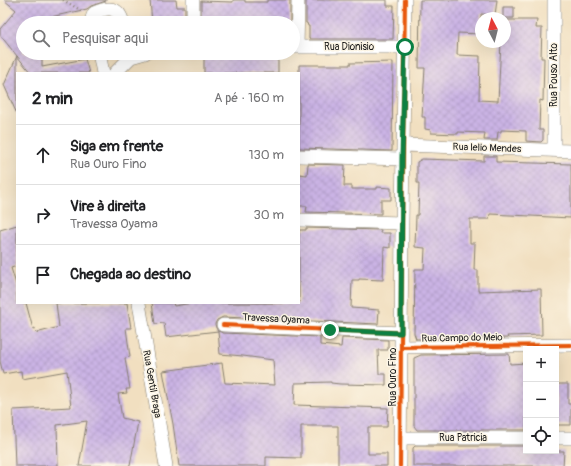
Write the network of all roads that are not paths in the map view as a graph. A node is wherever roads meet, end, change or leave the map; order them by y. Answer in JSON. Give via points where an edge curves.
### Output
{"nodes":[{"id":1,"x":193,"y":0,"type":"edge"},
{"id":2,"x":298,"y":0,"type":"edge"},
{"id":3,"x":405,"y":0,"type":"edge"},
{"id":4,"x":554,"y":0,"type":"edge"},
{"id":5,"x":93,"y":16,"type":"edge"},
{"id":6,"x":121,"y":16,"type":"edge"},
{"id":7,"x":193,"y":16,"type":"edge"},
{"id":8,"x":297,"y":16,"type":"edge"},
{"id":9,"x":300,"y":47,"type":"edge"},
{"id":10,"x":405,"y":47,"type":"junction"},
{"id":11,"x":100,"y":60,"type":"edge"},
{"id":12,"x":127,"y":60,"type":"edge"},
{"id":13,"x":103,"y":72,"type":"edge"},
{"id":14,"x":116,"y":72,"type":"edge"},
{"id":15,"x":403,"y":145,"type":"junction"},
{"id":16,"x":554,"y":151,"type":"junction"},
{"id":17,"x":571,"y":151,"type":"edge"},
{"id":18,"x":300,"y":156,"type":"edge"},
{"id":19,"x":402,"y":158,"type":"junction"},
{"id":20,"x":300,"y":220,"type":"edge"},
{"id":21,"x":402,"y":223,"type":"junction"},
{"id":22,"x":138,"y":304,"type":"edge"},
{"id":23,"x":223,"y":325,"type":"dead end"},
{"id":24,"x":401,"y":333,"type":"junction"},
{"id":25,"x":571,"y":345,"type":"edge"},
{"id":26,"x":401,"y":347,"type":"junction"},
{"id":27,"x":401,"y":438,"type":"junction"},
{"id":28,"x":523,"y":438,"type":"edge"},
{"id":29,"x":559,"y":438,"type":"edge"},
{"id":30,"x":571,"y":438,"type":"edge"},
{"id":31,"x":166,"y":466,"type":"edge"},
{"id":32,"x":400,"y":466,"type":"edge"}],
"edges":[{"from":1,"to":7,"type":"street"},
{"from":2,"to":8,"type":"street"},
{"from":3,"to":10,"type":"street","name":"Rua Ouro Fino"},
{"from":4,"to":16,"type":"street","name":"Rua Pouso Alto"},
{"from":5,"to":6,"type":"street","via":[[102,9],[111,9]]},
{"from":9,"to":10,"type":"street","name":"Rua Dionisio"},
{"from":10,"to":15,"type":"street","name":"Rua Ouro Fino"},
{"from":11,"to":13,"type":"street"},
{"from":12,"to":14,"type":"street"},
{"from":15,"to":16,"type":"street","name":"Rua lelio Mendes"},
{"from":15,"to":19,"type":"street","name":"Rua Ouro Fino"},
{"from":16,"to":17,"type":"street","name":"Rua lelio Mendes"},
{"from":18,"to":19,"type":"street"},
{"from":19,"to":21,"type":"street","name":"Rua Ouro Fino"},
{"from":20,"to":21,"type":"street"},
{"from":21,"to":24,"type":"street","name":"Rua Ouro Fino"},
{"from":22,"to":31,"type":"street","name":"Rua Gentil Braga"},
{"from":23,"to":24,"type":"street","name":"Travessa Oyama"},
{"from":24,"to":26,"type":"street","name":"Rua Ouro Fino"},
{"from":25,"to":26,"type":"street","name":"Rua Campo do Meio"},
{"from":26,"to":27,"type":"street","name":"Rua Ouro Fino"},
{"from":27,"to":28,"type":"street","name":"Rua Patricia"},
{"from":27,"to":32,"type":"street","name":"Rua Ouro Fino"},
{"from":29,"to":30,"type":"street"}]}
